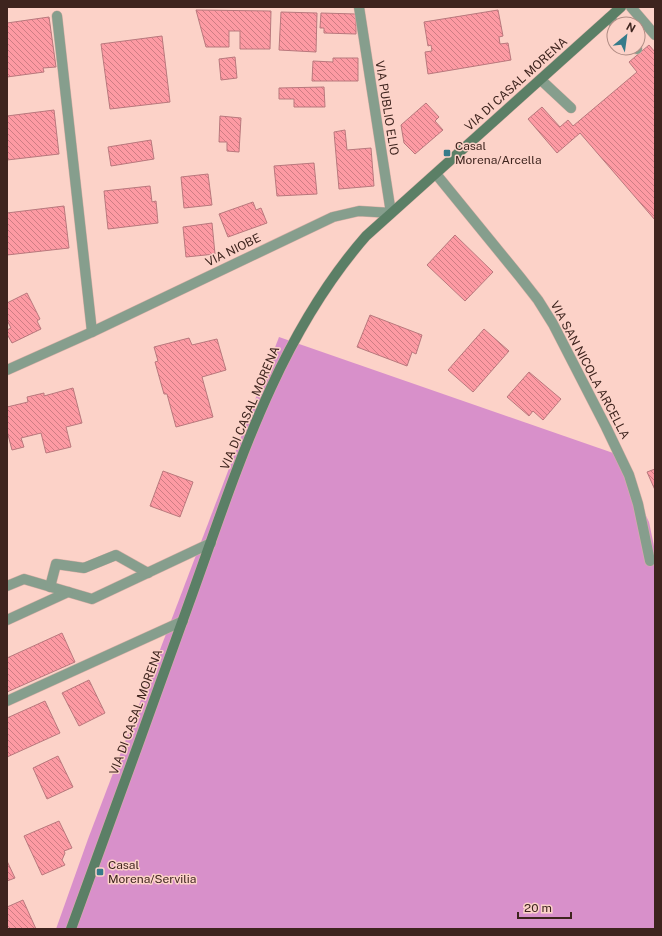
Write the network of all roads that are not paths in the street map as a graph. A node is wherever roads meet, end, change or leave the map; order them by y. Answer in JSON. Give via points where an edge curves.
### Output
{"nodes":[{"id":1,"x":359,"y":7,"type":"edge"},
{"id":2,"x":621,"y":7,"type":"edge"},
{"id":3,"x":631,"y":7,"type":"edge"},
{"id":4,"x":57,"y":16,"type":"dead end"},
{"id":5,"x":615,"y":16,"type":"edge"},
{"id":6,"x":606,"y":26,"type":"edge"},
{"id":7,"x":655,"y":35,"type":"edge"},
{"id":8,"x":541,"y":80,"type":"junction"},
{"id":9,"x":571,"y":108,"type":"dead end"},
{"id":10,"x":436,"y":174,"type":"junction"},
{"id":11,"x":391,"y":213,"type":"junction"},
{"id":12,"x":92,"y":332,"type":"junction"},
{"id":13,"x":7,"y":370,"type":"edge"},
{"id":14,"x":211,"y":543,"type":"junction"},
{"id":15,"x":650,"y":561,"type":"dead end"},
{"id":16,"x":148,"y":573,"type":"junction"},
{"id":17,"x":7,"y":586,"type":"edge"},
{"id":18,"x":50,"y":587,"type":"junction"},
{"id":19,"x":68,"y":592,"type":"junction"},
{"id":20,"x":7,"y":620,"type":"edge"},
{"id":21,"x":183,"y":621,"type":"junction"},
{"id":22,"x":7,"y":701,"type":"edge"},
{"id":23,"x":72,"y":929,"type":"edge"}],
"edges":[{"from":1,"to":11,"type":"street","name":"VIA PUBLIO ELIO"},
{"from":2,"to":5,"type":"main road","name":"VIA DI CASAL MORENA"},
{"from":3,"to":7,"type":"street"},
{"from":4,"to":12,"type":"street"},
{"from":6,"to":8,"type":"main road","name":"VIA DI CASAL MORENA"},
{"from":8,"to":9,"type":"street"},
{"from":8,"to":10,"type":"main road","name":"VIA DI CASAL MORENA"},
{"from":10,"to":11,"type":"main road","name":"VIA DI CASAL MORENA"},
{"from":10,"to":15,"type":"street","name":"VIA SAN NICOLA ARCELLA","via":[[520,277],[551,320],[629,475]]},
{"from":11,"to":12,"type":"street","name":"VIA NIOBE","via":[[359,211],[333,217]]},
{"from":11,"to":14,"type":"main road","name":"VIA DI CASAL MORENA","via":[[348,257],[308,315],[263,407]]},
{"from":12,"to":13,"type":"street","name":"VIA NIOBE"},
{"from":14,"to":16,"type":"street"},
{"from":14,"to":21,"type":"main road","name":"VIA DI CASAL MORENA"},
{"from":16,"to":18,"type":"street","via":[[116,555],[84,568],[56,564]]},
{"from":16,"to":19,"type":"street","via":[[92,599]]},
{"from":17,"to":18,"type":"street","via":[[24,579]]},
{"from":18,"to":19,"type":"street"},
{"from":19,"to":20,"type":"street"},
{"from":21,"to":22,"type":"street"},
{"from":21,"to":23,"type":"main road","name":"VIA DI CASAL MORENA"}]}
